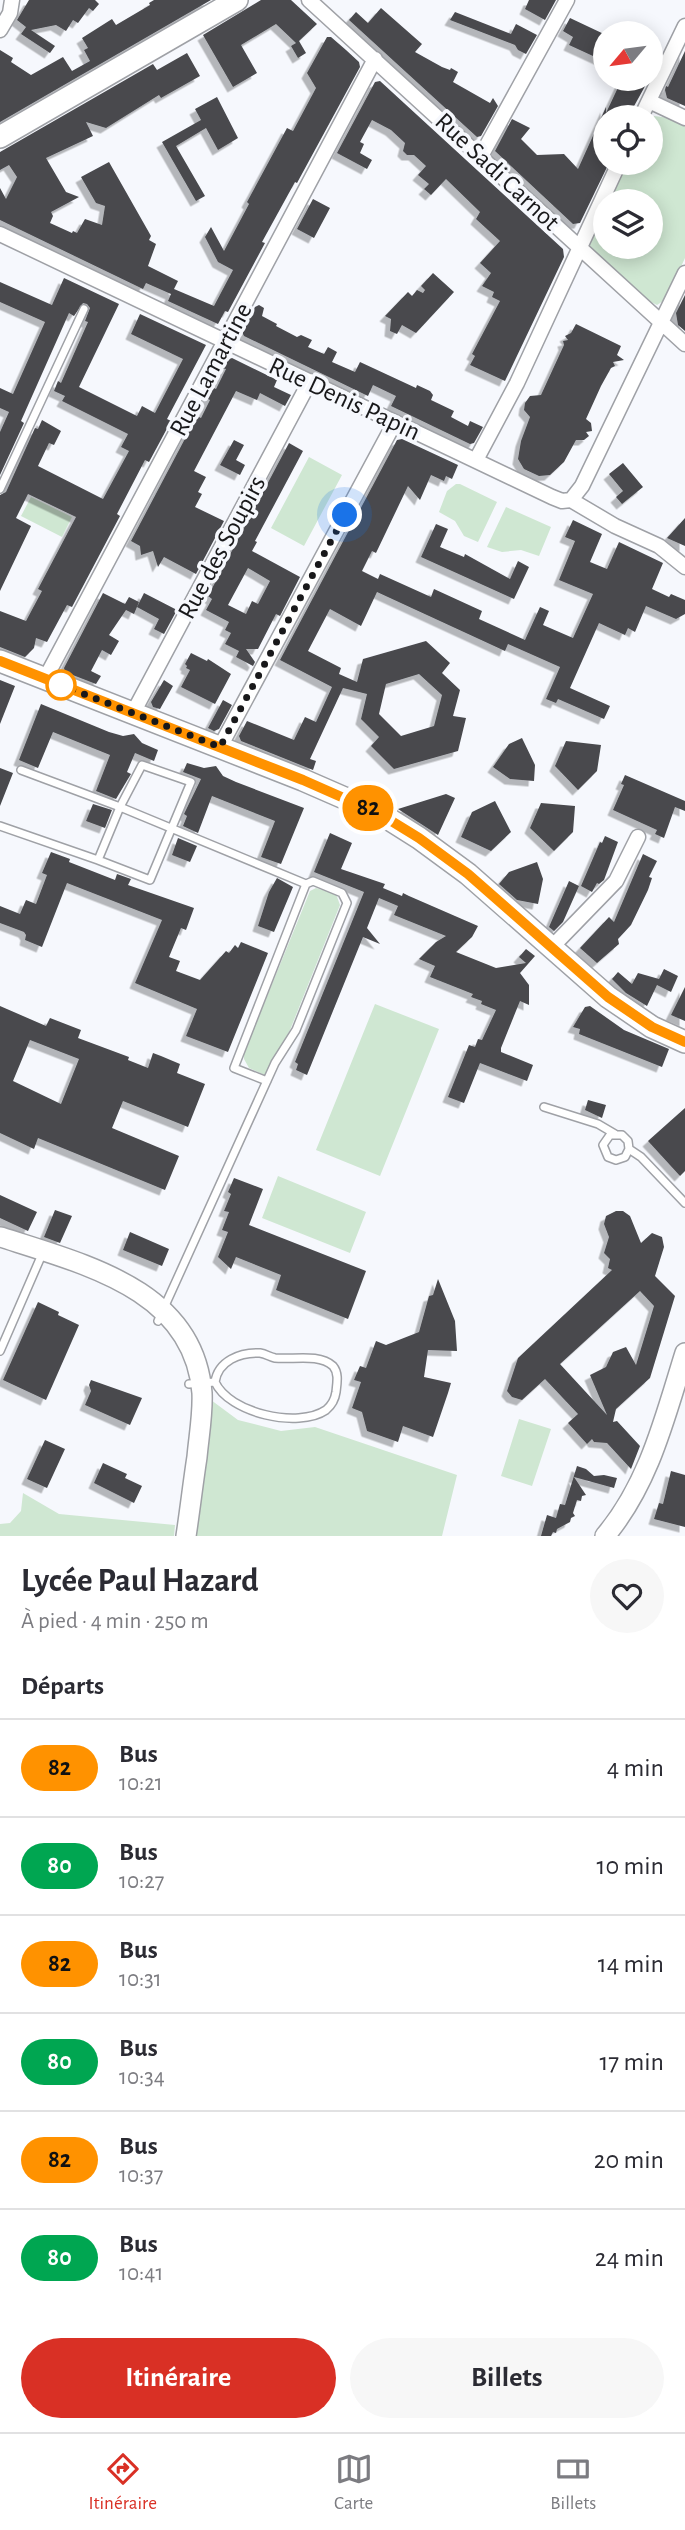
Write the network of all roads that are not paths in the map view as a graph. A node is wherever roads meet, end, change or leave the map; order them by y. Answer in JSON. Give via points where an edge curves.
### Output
{"nodes":[{"id":1,"x":12,"y":0,"type":"edge"},
{"id":2,"x":237,"y":0,"type":"edge"},
{"id":3,"x":309,"y":0,"type":"edge"},
{"id":4,"x":567,"y":0,"type":"edge"},
{"id":5,"x":685,"y":26,"type":"edge"},
{"id":6,"x":0,"y":30,"type":"edge"},
{"id":7,"x":375,"y":59,"type":"junction"},
{"id":8,"x":649,"y":100,"type":"junction"},
{"id":9,"x":647,"y":105,"type":"edge"},
{"id":10,"x":685,"y":118,"type":"edge"},
{"id":11,"x":0,"y":137,"type":"edge"},
{"id":12,"x":481,"y":156,"type":"junction"},
{"id":13,"x":614,"y":175,"type":"edge"},
{"id":14,"x":0,"y":234,"type":"edge"},
{"id":15,"x":580,"y":246,"type":"junction"},
{"id":16,"x":685,"y":274,"type":"edge"},
{"id":17,"x":84,"y":309,"type":"dead end"},
{"id":18,"x":662,"y":323,"type":"junction"},
{"id":19,"x":225,"y":341,"type":"junction"},
{"id":20,"x":685,"y":344,"type":"edge"},
{"id":21,"x":310,"y":382,"type":"junction"},
{"id":22,"x":395,"y":422,"type":"junction"},
{"id":23,"x":476,"y":460,"type":"junction"},
{"id":24,"x":0,"y":489,"type":"edge"},
{"id":25,"x":571,"y":500,"type":"junction"},
{"id":26,"x":685,"y":566,"type":"edge"},
{"id":27,"x":0,"y":661,"type":"edge"},
{"id":28,"x":45,"y":679,"type":"junction"},
{"id":29,"x":133,"y":713,"type":"junction"},
{"id":30,"x":220,"y":747,"type":"junction"},
{"id":31,"x":21,"y":770,"type":"dead end"},
{"id":32,"x":120,"y":807,"type":"junction"},
{"id":33,"x":0,"y":826,"type":"edge"},
{"id":34,"x":172,"y":829,"type":"junction"},
{"id":35,"x":638,"y":837,"type":"dead end"},
{"id":36,"x":98,"y":860,"type":"junction"},
{"id":37,"x":306,"y":884,"type":"junction"},
{"id":38,"x":551,"y":948,"type":"junction"},
{"id":39,"x":624,"y":1009,"type":"junction"},
{"id":40,"x":685,"y":1032,"type":"edge"},
{"id":41,"x":685,"y":1042,"type":"edge"},
{"id":42,"x":268,"y":1081,"type":"junction"},
{"id":43,"x":544,"y":1107,"type":"dead end"},
{"id":44,"x":615,"y":1134,"type":"junction"},
{"id":45,"x":629,"y":1149,"type":"junction"},
{"id":46,"x":685,"y":1203,"type":"edge"},
{"id":47,"x":1,"y":1237,"type":"edge"},
{"id":48,"x":42,"y":1254,"type":"junction"},
{"id":49,"x":161,"y":1316,"type":"junction"},
{"id":50,"x":0,"y":1351,"type":"edge"},
{"id":51,"x":685,"y":1353,"type":"edge"},
{"id":52,"x":202,"y":1383,"type":"junction"},
{"id":53,"x":183,"y":1536,"type":"edge"},
{"id":54,"x":605,"y":1536,"type":"edge"}],
"edges":[{"from":1,"to":6,"type":"street"},
{"from":2,"to":11,"type":"main road"},
{"from":3,"to":7,"type":"street","name":"Rue Sadi Carnot"},
{"from":4,"to":12,"type":"street"},
{"from":5,"to":8,"type":"street"},
{"from":7,"to":12,"type":"street","name":"Rue Sadi Carnot"},
{"from":7,"to":19,"type":"street","name":"Rue Lamartine"},
{"from":8,"to":9,"type":"street"},
{"from":8,"to":10,"type":"street"},
{"from":12,"to":15,"type":"street","name":"Rue Sadi Carnot"},
{"from":13,"to":15,"type":"street"},
{"from":14,"to":19,"type":"street","name":"Rue Denis Papin","via":[[94,286]]},
{"from":15,"to":18,"type":"street","name":"Rue Sadi Carnot"},
{"from":15,"to":23,"type":"street"},
{"from":16,"to":18,"type":"street"},
{"from":17,"to":24,"type":"lane"},
{"from":18,"to":20,"type":"street","name":"Rue Sadi Carnot"},
{"from":18,"to":25,"type":"street"},
{"from":19,"to":21,"type":"street","name":"Rue Denis Papin"},
{"from":19,"to":28,"type":"street","name":"Rue Lamartine"},
{"from":21,"to":22,"type":"street","name":"Rue Denis Papin"},
{"from":21,"to":29,"type":"street","name":"Rue des Soupirs"},
{"from":22,"to":23,"type":"street","name":"Rue Denis Papin"},
{"from":22,"to":30,"type":"street"},
{"from":23,"to":25,"type":"street","name":"Rue Denis Papin","via":[[559,500]]},
{"from":25,"to":26,"type":"street","name":"Rue Denis Papin","via":[[659,546]]},
{"from":27,"to":28,"type":"main road"},
{"from":28,"to":29,"type":"main road"},
{"from":29,"to":30,"type":"main road"},
{"from":30,"to":38,"type":"main road","via":[[395,822],[468,874]]},
{"from":31,"to":32,"type":"lane"},
{"from":32,"to":34,"type":"lane"},
{"from":32,"to":34,"type":"lane","via":[[142,765],[191,782]]},
{"from":32,"to":36,"type":"lane"},
{"from":33,"to":36,"type":"lane"},
{"from":34,"to":36,"type":"lane","via":[[150,880]]},
{"from":34,"to":37,"type":"lane"},
{"from":35,"to":38,"type":"street","via":[[616,881]]},
{"from":37,"to":42,"type":"lane","via":[[234,1068]]},
{"from":37,"to":42,"type":"lane","via":[[313,881],[342,893],[347,903],[296,1030]]},
{"from":38,"to":39,"type":"main road"},
{"from":39,"to":40,"type":"main road"},
{"from":39,"to":41,"type":"main road"},
{"from":42,"to":49,"type":"lane"},
{"from":43,"to":44,"type":"lane"},
{"from":44,"to":45,"type":"lane","via":[[626,1138]]},
{"from":44,"to":45,"type":"lane","via":[[603,1145],[608,1157],[621,1159]]},
{"from":45,"to":46,"type":"lane"},
{"from":47,"to":48,"type":"street"},
{"from":48,"to":49,"type":"street"},
{"from":48,"to":50,"type":"lane"},
{"from":49,"to":52,"type":"street","via":[[184,1363]]},
{"from":51,"to":54,"type":"street","via":[[646,1469]]},
{"from":52,"to":52,"type":"lane","via":[[249,1409],[292,1418],[328,1408],[337,1378],[335,1369],[322,1361],[259,1353],[223,1363]]},
{"from":52,"to":53,"type":"street","via":[[191,1417]]}]}
